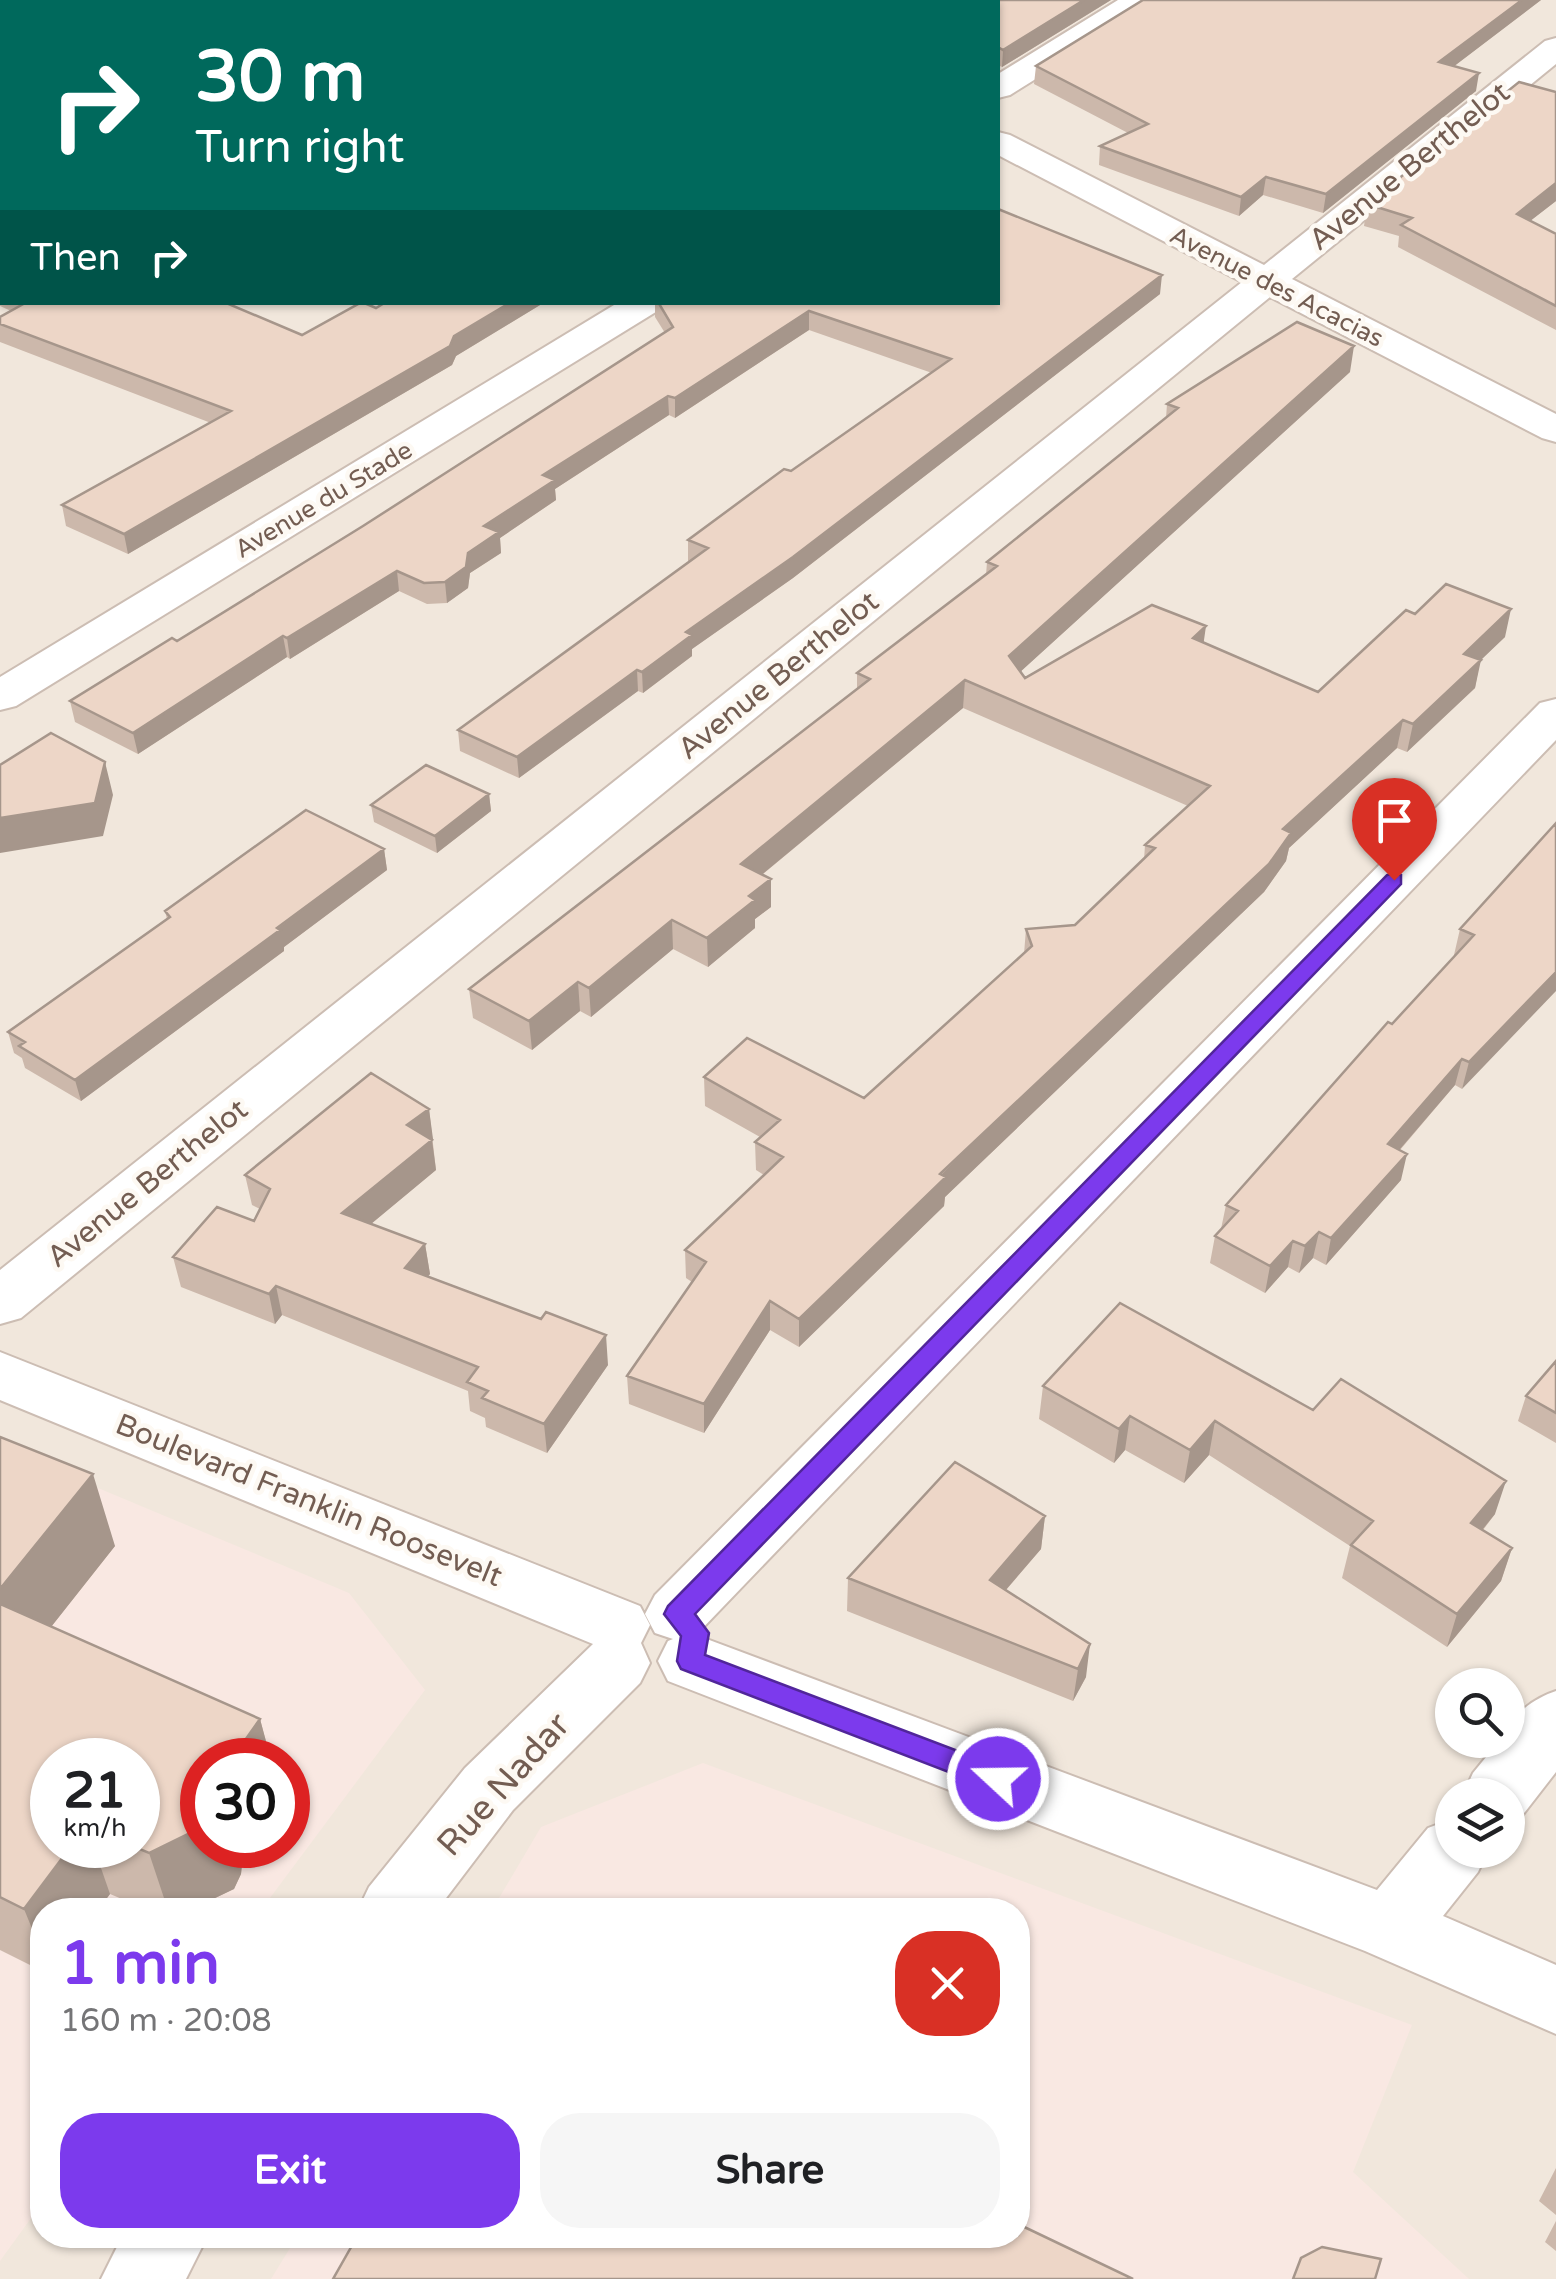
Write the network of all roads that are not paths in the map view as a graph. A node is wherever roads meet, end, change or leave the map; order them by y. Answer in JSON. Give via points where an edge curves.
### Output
{"nodes":[{"id":1,"x":1140,"y":0,"type":"edge"},
{"id":2,"x":1556,"y":48,"type":"edge"},
{"id":3,"x":1000,"y":87,"type":"edge"},
{"id":4,"x":1000,"y":143,"type":"edge"},
{"id":5,"x":1266,"y":281,"type":"junction"},
{"id":6,"x":641,"y":305,"type":"edge"},
{"id":7,"x":1556,"y":430,"type":"edge"},
{"id":8,"x":0,"y":696,"type":"edge"},
{"id":9,"x":1556,"y":713,"type":"edge"},
{"id":10,"x":0,"y":1302,"type":"edge"},
{"id":11,"x":0,"y":1375,"type":"edge"},
{"id":12,"x":651,"y":1641,"type":"junction"},
{"id":13,"x":1556,"y":1720,"type":"edge"},
{"id":14,"x":1510,"y":1778,"type":"edge"},
{"id":15,"x":1438,"y":1868,"type":"edge"},
{"id":16,"x":403,"y":1898,"type":"edge"},
{"id":17,"x":1390,"y":1928,"type":"junction"},
{"id":18,"x":1556,"y":2000,"type":"edge"},
{"id":19,"x":161,"y":2248,"type":"edge"},
{"id":20,"x":141,"y":2279,"type":"edge"}],
"edges":[{"from":1,"to":3,"type":"street"},
{"from":2,"to":5,"type":"street","name":"Avenue Berthelot"},
{"from":4,"to":5,"type":"street","name":"Avenue des Acacias"},
{"from":5,"to":7,"type":"street","name":"Avenue des Acacias"},
{"from":5,"to":10,"type":"street","name":"Avenue Berthelot"},
{"from":6,"to":8,"type":"street","name":"Avenue du Stade"},
{"from":9,"to":12,"type":"street","name":"Rue Nadar"},
{"from":11,"to":12,"type":"street","name":"Boulevard Franklin Roosevelt"},
{"from":12,"to":16,"type":"street","name":"Rue Nadar","via":[[489,1789]]},
{"from":12,"to":17,"type":"street","name":"Boulevard Franklin Roosevelt"},
{"from":13,"to":14,"type":"street"},
{"from":15,"to":17,"type":"street"},
{"from":17,"to":18,"type":"street","name":"Boulevard Franklin Roosevelt"},
{"from":19,"to":20,"type":"street"}]}
